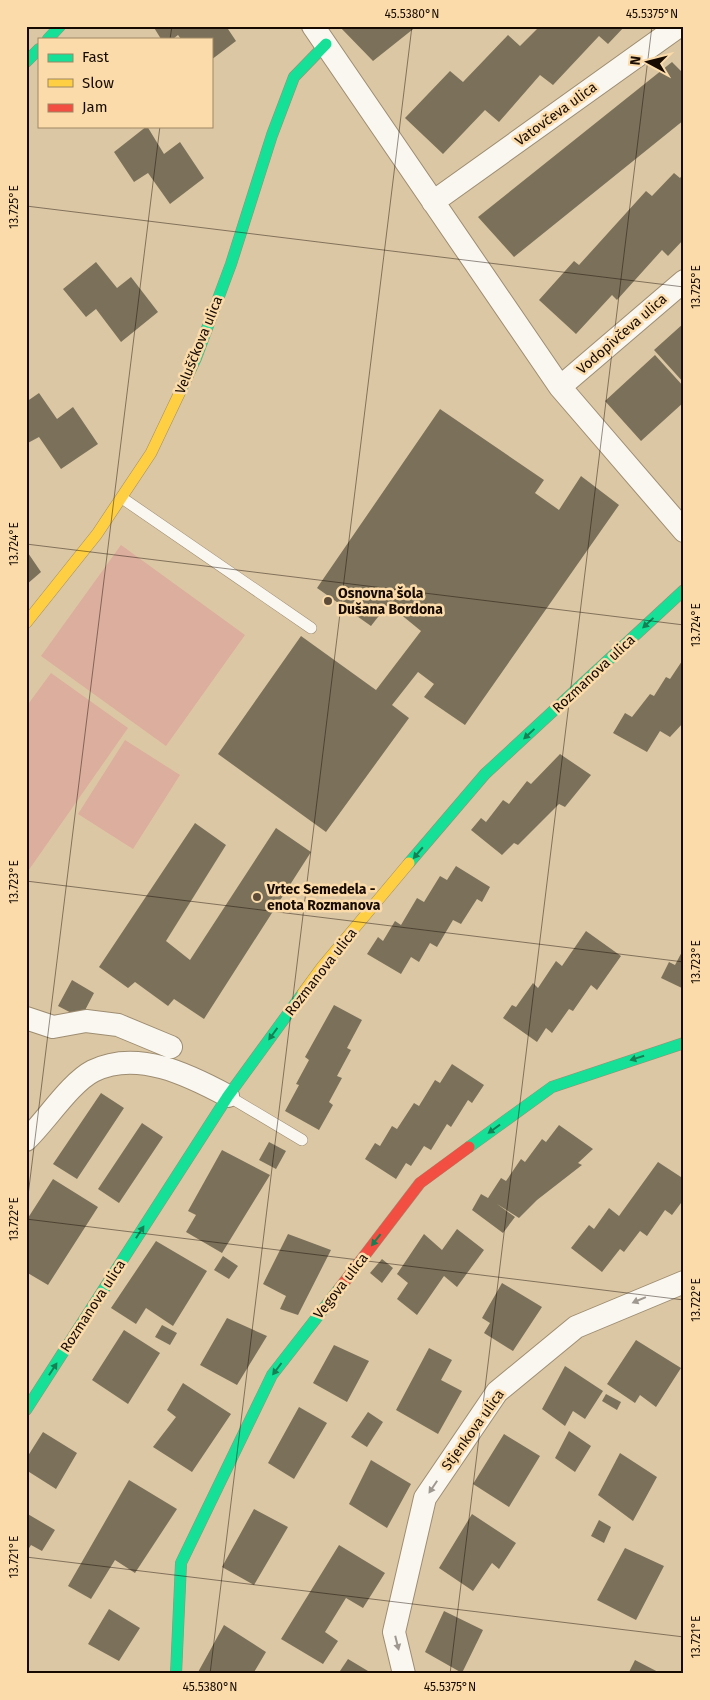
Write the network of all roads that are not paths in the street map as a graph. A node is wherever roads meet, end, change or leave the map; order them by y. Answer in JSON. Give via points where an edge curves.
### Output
{"nodes":[{"id":1,"x":60,"y":26,"type":"edge"},
{"id":2,"x":680,"y":26,"type":"edge"},
{"id":3,"x":320,"y":35,"type":"edge"},
{"id":4,"x":49,"y":38,"type":"edge"},
{"id":5,"x":38,"y":50,"type":"edge"},
{"id":6,"x":26,"y":62,"type":"edge"},
{"id":7,"x":433,"y":202,"type":"junction"},
{"id":8,"x":684,"y":281,"type":"edge"},
{"id":9,"x":560,"y":387,"type":"junction"},
{"id":10,"x":122,"y":498,"type":"junction"},
{"id":11,"x":684,"y":531,"type":"edge"},
{"id":12,"x":684,"y":590,"type":"edge"},
{"id":13,"x":26,"y":623,"type":"edge"},
{"id":14,"x":311,"y":628,"type":"dead end"},
{"id":15,"x":26,"y":1018,"type":"edge"},
{"id":16,"x":684,"y":1043,"type":"edge"},
{"id":17,"x":171,"y":1047,"type":"dead end"},
{"id":18,"x":228,"y":1096,"type":"junction"},
{"id":19,"x":26,"y":1140,"type":"edge"},
{"id":20,"x":302,"y":1140,"type":"dead end"},
{"id":21,"x":684,"y":1282,"type":"edge"},
{"id":22,"x":26,"y":1410,"type":"edge"},
{"id":23,"x":176,"y":1674,"type":"edge"},
{"id":24,"x":404,"y":1674,"type":"edge"}],
"edges":[{"from":1,"to":4,"type":"street"},
{"from":2,"to":7,"type":"street","name":"Vatovčeva ulica"},
{"from":3,"to":7,"type":"street"},
{"from":3,"to":10,"type":"street","name":"Veluščkova ulica","via":[[294,77],[272,135],[232,264],[196,358],[151,453]]},
{"from":5,"to":6,"type":"street"},
{"from":7,"to":9,"type":"street"},
{"from":8,"to":9,"type":"street","name":"Vodopivčeva ulica"},
{"from":9,"to":11,"type":"street"},
{"from":10,"to":13,"type":"street","name":"Veluščkova ulica"},
{"from":10,"to":14,"type":"lane"},
{"from":12,"to":18,"type":"street","name":"Rozmanova ulica","one_way":true,"via":[[486,774],[322,967]]},
{"from":15,"to":17,"type":"street","via":[[53,1027],[86,1021],[118,1025]]},
{"from":16,"to":23,"type":"street","name":"Vegova ulica","one_way":true,"via":[[552,1087],[420,1183],[272,1375],[181,1563]]},
{"from":18,"to":19,"type":"street","via":[[188,1074],[122,1062],[92,1072],[69,1092]]},
{"from":18,"to":20,"type":"lane"},
{"from":22,"to":18,"type":"street","name":"Rozmanova ulica","one_way":true},
{"from":21,"to":24,"type":"street","name":"Stjenkova ulica","one_way":true,"via":[[576,1327],[498,1392],[425,1498],[394,1632]]}]}
